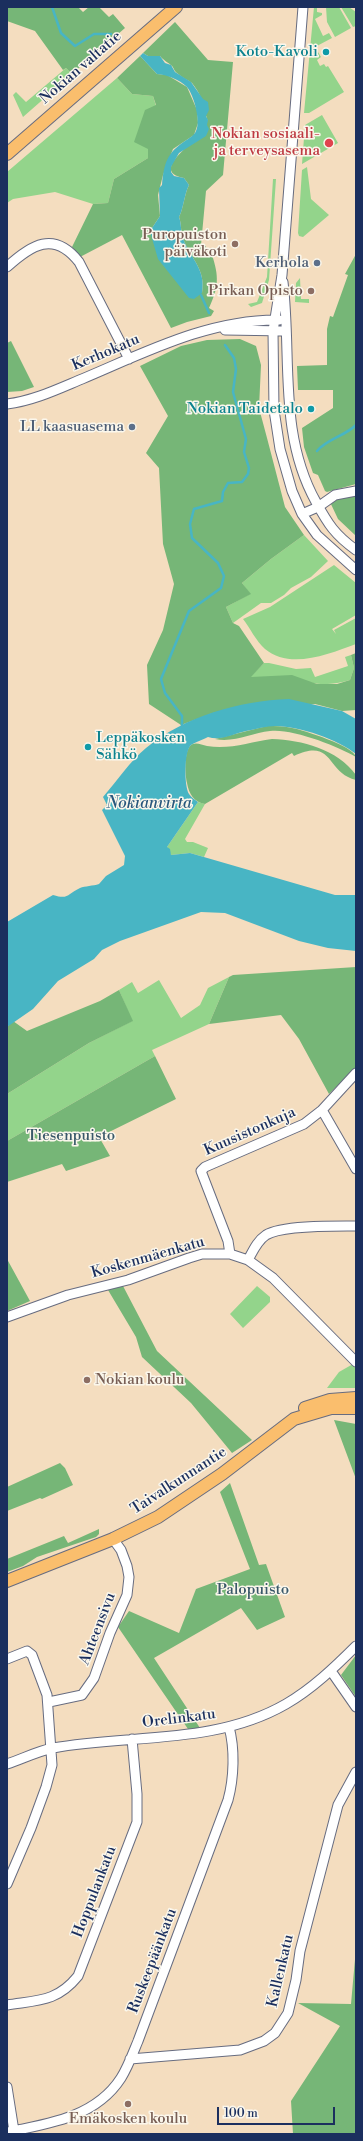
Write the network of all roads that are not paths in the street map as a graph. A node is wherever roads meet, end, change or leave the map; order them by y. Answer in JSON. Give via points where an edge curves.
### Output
{"nodes":[{"id":1,"x":176,"y":7,"type":"edge"},
{"id":2,"x":303,"y":7,"type":"edge"},
{"id":3,"x":7,"y":154,"type":"edge"},
{"id":4,"x":7,"y":267,"type":"edge"},
{"id":5,"x":282,"y":275,"type":"junction"},
{"id":6,"x":274,"y":320,"type":"junction"},
{"id":7,"x":285,"y":320,"type":"junction"},
{"id":8,"x":217,"y":329,"type":"junction"},
{"id":9,"x":272,"y":331,"type":"junction"},
{"id":10,"x":286,"y":331,"type":"junction"},
{"id":11,"x":129,"y":359,"type":"junction"},
{"id":12,"x":7,"y":404,"type":"edge"},
{"id":13,"x":356,"y":491,"type":"edge"},
{"id":14,"x":318,"y":507,"type":"junction"},
{"id":15,"x":302,"y":514,"type":"junction"},
{"id":16,"x":356,"y":550,"type":"edge"},
{"id":17,"x":356,"y":570,"type":"edge"},
{"id":18,"x":356,"y":1073,"type":"edge"},
{"id":19,"x":322,"y":1110,"type":"junction"},
{"id":20,"x":356,"y":1169,"type":"edge"},
{"id":21,"x":356,"y":1226,"type":"edge"},
{"id":22,"x":230,"y":1254,"type":"junction"},
{"id":23,"x":248,"y":1260,"type":"junction"},
{"id":24,"x":7,"y":1317,"type":"edge"},
{"id":25,"x":356,"y":1362,"type":"edge"},
{"id":26,"x":356,"y":1398,"type":"edge"},
{"id":27,"x":356,"y":1408,"type":"edge"},
{"id":28,"x":294,"y":1419,"type":"junction"},
{"id":29,"x":113,"y":1539,"type":"junction"},
{"id":30,"x":7,"y":1581,"type":"edge"},
{"id":31,"x":356,"y":1646,"type":"edge"},
{"id":32,"x":7,"y":1659,"type":"edge"},
{"id":33,"x":331,"y":1671,"type":"junction"},
{"id":34,"x":49,"y":1702,"type":"junction"},
{"id":35,"x":356,"y":1707,"type":"edge"},
{"id":36,"x":229,"y":1727,"type":"junction"},
{"id":37,"x":132,"y":1738,"type":"junction"},
{"id":38,"x":52,"y":1748,"type":"junction"},
{"id":39,"x":7,"y":1764,"type":"edge"},
{"id":40,"x":356,"y":1772,"type":"edge"},
{"id":41,"x":7,"y":1884,"type":"edge"},
{"id":42,"x":7,"y":2005,"type":"edge"},
{"id":43,"x":130,"y":2059,"type":"junction"},
{"id":44,"x":7,"y":2087,"type":"edge"},
{"id":45,"x":10,"y":2131,"type":"edge"}],
"edges":[{"from":1,"to":3,"type":"main road","name":"Nokian valtatie"},
{"from":2,"to":5,"type":"street"},
{"from":4,"to":11,"type":"street","via":[[24,252],[40,244],[51,244],[68,250],[79,262]]},
{"from":5,"to":6,"type":"street"},
{"from":5,"to":7,"type":"street"},
{"from":6,"to":7,"type":"street","name":"Kerhokatu"},
{"from":6,"to":8,"type":"street","name":"Kerhokatu","via":[[233,324]]},
{"from":6,"to":9,"type":"street"},
{"from":7,"to":10,"type":"street"},
{"from":8,"to":9,"type":"street","name":"Kerhokatu"},
{"from":8,"to":11,"type":"street","name":"Kerhokatu","via":[[188,335]]},
{"from":9,"to":10,"type":"street","name":"Kerhokatu"},
{"from":9,"to":15,"type":"street","via":[[274,410],[280,449],[292,491]]},
{"from":10,"to":14,"type":"street","via":[[294,448],[306,484]]},
{"from":11,"to":12,"type":"street","name":"Kerhokatu","via":[[45,394],[19,403]]},
{"from":13,"to":14,"type":"street","via":[[335,495]]},
{"from":14,"to":15,"type":"street"},
{"from":14,"to":16,"type":"street","via":[[328,525]]},
{"from":15,"to":17,"type":"street","via":[[317,535]]},
{"from":18,"to":19,"type":"street","name":"Kuusistonkuja"},
{"from":19,"to":20,"type":"street"},
{"from":19,"to":22,"type":"street","name":"Kuusistonkuja","via":[[296,1128],[205,1167],[202,1171],[228,1241]]},
{"from":21,"to":23,"type":"street","via":[[276,1231],[266,1235],[259,1242]]},
{"from":22,"to":23,"type":"street","name":"Koskenmäenkatu"},
{"from":22,"to":24,"type":"street","name":"Koskenmäenkatu","via":[[202,1254],[128,1280],[68,1295]]},
{"from":23,"to":25,"type":"street","name":"Koskenmäenkatu","via":[[273,1278]]},
{"from":26,"to":28,"type":"main road","name":"Taivalkunnantie","via":[[319,1402],[301,1411]]},
{"from":27,"to":28,"type":"main road","name":"Taivalkunnantie","via":[[331,1408]]},
{"from":28,"to":29,"type":"main road","name":"Taivalkunnantie","via":[[168,1511]]},
{"from":29,"to":30,"type":"main road","name":"Taivalkunnantie"},
{"from":29,"to":34,"type":"street","name":"Ahteensivu","via":[[121,1550],[127,1566],[129,1577],[126,1602],[110,1633],[94,1678],[82,1694]]},
{"from":31,"to":33,"type":"street","name":"Orelinkatu"},
{"from":32,"to":34,"type":"street","via":[[27,1651],[32,1655]]},
{"from":33,"to":35,"type":"street"},
{"from":33,"to":36,"type":"street","name":"Orelinkatu","via":[[287,1704]]},
{"from":34,"to":38,"type":"street"},
{"from":36,"to":37,"type":"street","name":"Orelinkatu","via":[[192,1734]]},
{"from":36,"to":43,"type":"street","name":"Ruskeepäänkatu","via":[[232,1781],[228,1800]]},
{"from":37,"to":38,"type":"street","name":"Orelinkatu"},
{"from":37,"to":42,"type":"street","name":"Hoppulankatu","via":[[137,1822],[78,1976],[68,1989],[57,1995]]},
{"from":38,"to":39,"type":"street","name":"Orelinkatu"},
{"from":38,"to":41,"type":"street","via":[[52,1765],[46,1787]]},
{"from":40,"to":43,"type":"street","name":"Kallenkatu","via":[[338,1806],[300,1951],[288,2013],[275,2033],[264,2041],[240,2050]]},
{"from":43,"to":45,"type":"street","name":"Ruskeepäänkatu","via":[[115,2086],[91,2108],[69,2118]]},
{"from":44,"to":45,"type":"street"}]}
